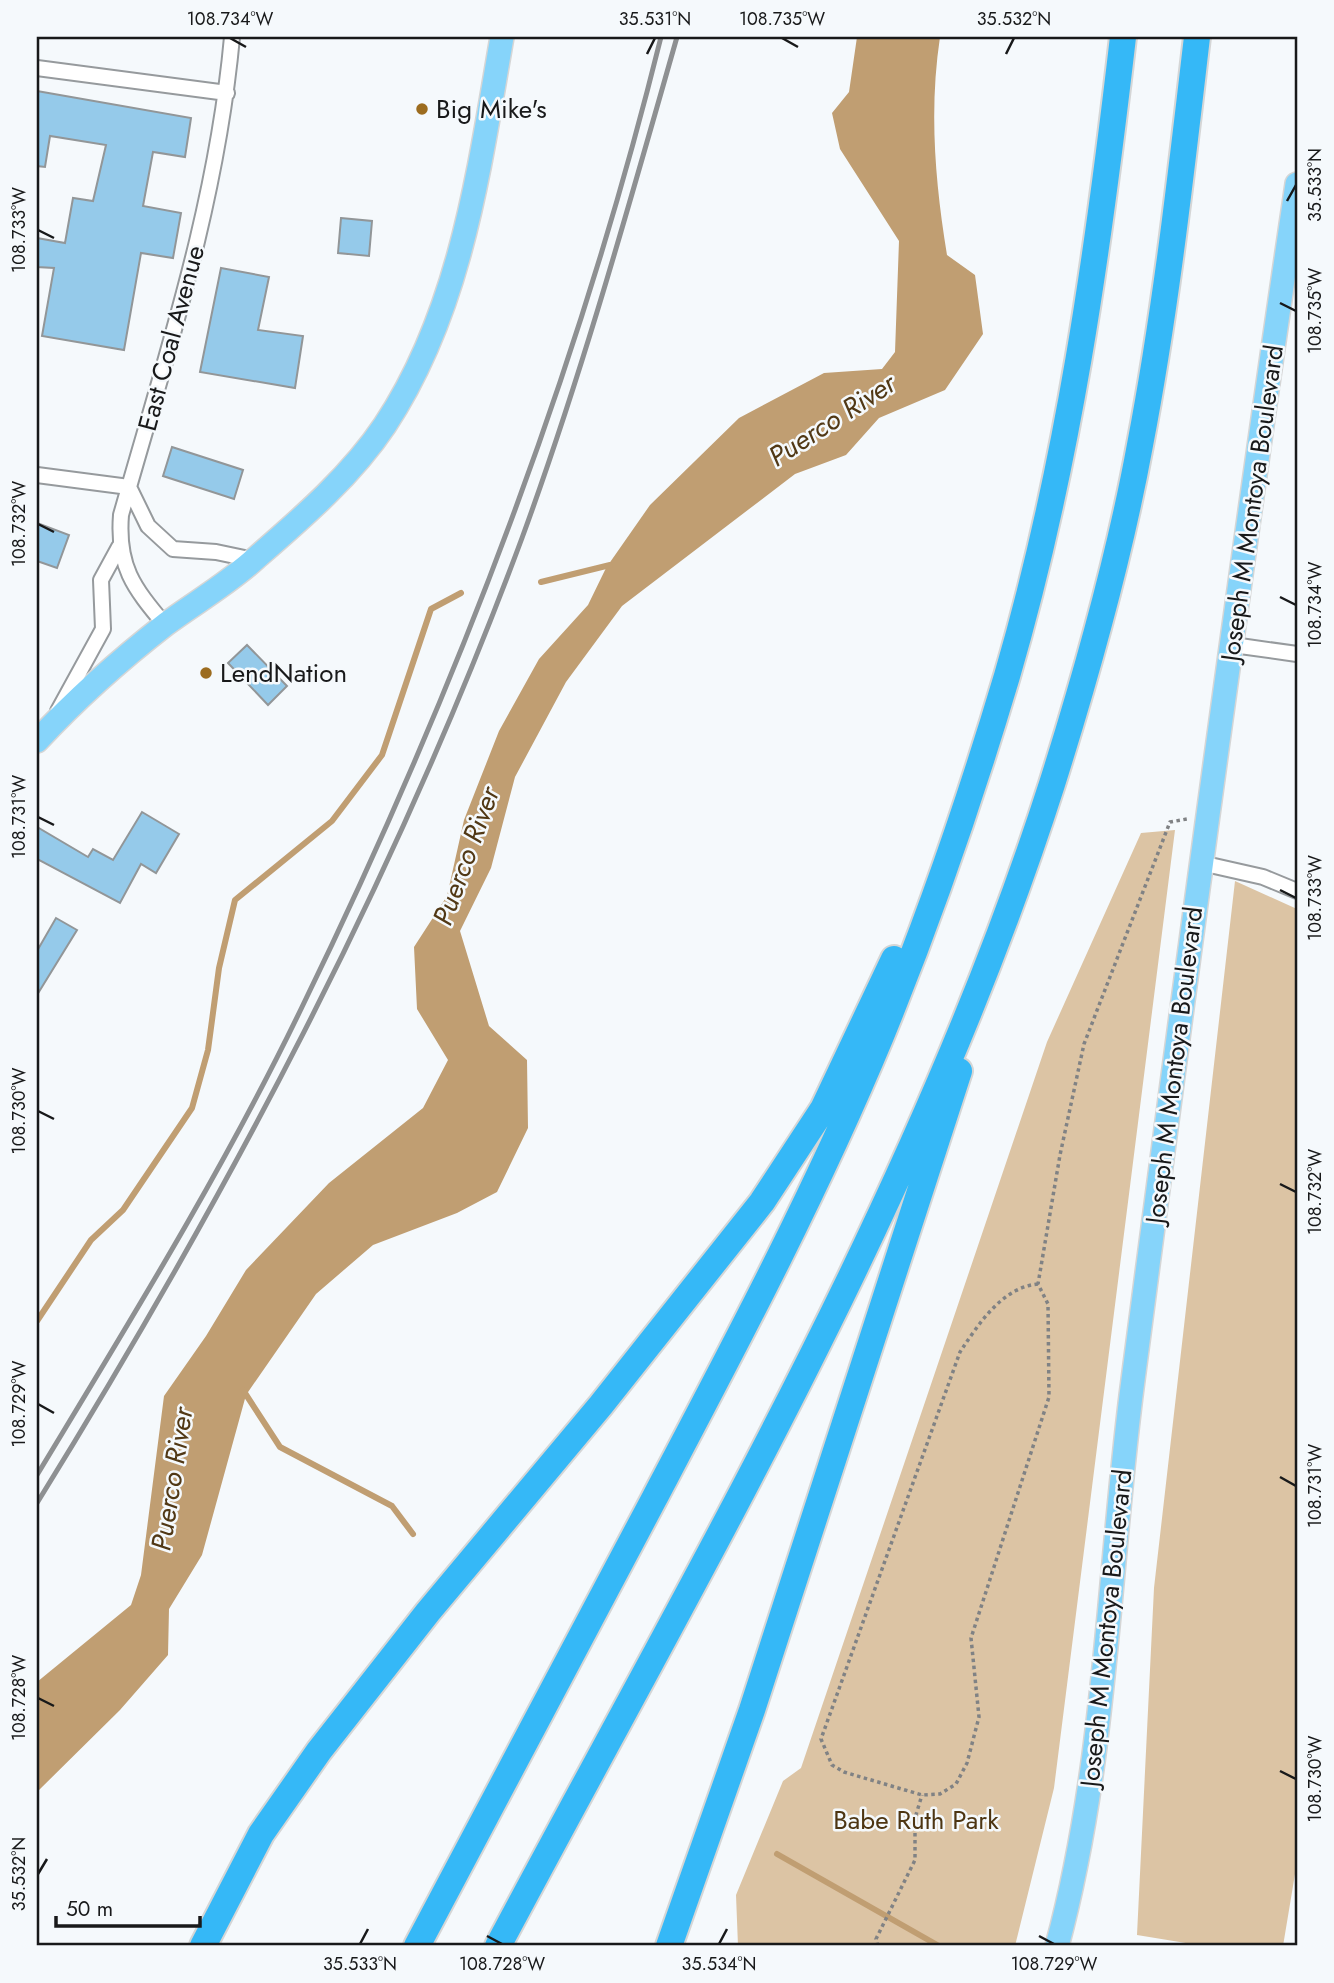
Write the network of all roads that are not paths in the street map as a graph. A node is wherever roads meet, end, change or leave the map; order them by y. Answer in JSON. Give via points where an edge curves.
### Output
{"nodes":[{"id":1,"x":232,"y":37,"type":"edge"},
{"id":2,"x":502,"y":37,"type":"edge"},
{"id":3,"x":1123,"y":37,"type":"edge"},
{"id":4,"x":1197,"y":37,"type":"edge"},
{"id":5,"x":37,"y":68,"type":"edge"},
{"id":6,"x":227,"y":93,"type":"junction"},
{"id":7,"x":1297,"y":184,"type":"edge"},
{"id":8,"x":1293,"y":248,"type":"edge"},
{"id":9,"x":37,"y":475,"type":"edge"},
{"id":10,"x":129,"y":487,"type":"junction"},
{"id":11,"x":119,"y":547,"type":"junction"},
{"id":12,"x":254,"y":560,"type":"junction"},
{"id":13,"x":164,"y":625,"type":"junction"},
{"id":14,"x":1233,"y":645,"type":"junction"},
{"id":15,"x":1297,"y":654,"type":"edge"},
{"id":16,"x":41,"y":736,"type":"edge"},
{"id":17,"x":1051,"y":788,"type":"junction"},
{"id":18,"x":967,"y":802,"type":"junction"},
{"id":19,"x":1201,"y":863,"type":"junction"},
{"id":20,"x":1297,"y":891,"type":"edge"},
{"id":21,"x":203,"y":1946,"type":"edge"},
{"id":22,"x":417,"y":1946,"type":"edge"},
{"id":23,"x":498,"y":1946,"type":"edge"},
{"id":24,"x":669,"y":1946,"type":"edge"},
{"id":25,"x":1057,"y":1946,"type":"edge"}],
"edges":[{"from":1,"to":6,"type":"street","name":"East Coal Avenue"},
{"from":2,"to":12,"type":"main road","via":[[480,168],[457,267],[413,374],[384,425],[336,485]]},
{"from":3,"to":18,"type":"highway","via":[[1073,404],[1036,569]]},
{"from":4,"to":17,"type":"highway","via":[[1165,295],[1140,448],[1112,575]]},
{"from":5,"to":6,"type":"street"},
{"from":6,"to":10,"type":"street","name":"East Coal Avenue","via":[[180,318]]},
{"from":7,"to":8,"type":"main road","name":"Joseph M Montoya Boulevard"},
{"from":8,"to":14,"type":"main road","name":"Joseph M Montoya Boulevard"},
{"from":9,"to":10,"type":"street"},
{"from":10,"to":11,"type":"street","name":"East Coal Avenue"},
{"from":10,"to":12,"type":"street","via":[[148,526],[173,549]]},
{"from":11,"to":13,"type":"street","name":"East Coal Avenue","via":[[141,596]]},
{"from":11,"to":16,"type":"street","via":[[101,580],[103,629]]},
{"from":12,"to":13,"type":"main road"},
{"from":13,"to":16,"type":"main road"},
{"from":14,"to":15,"type":"street"},
{"from":14,"to":19,"type":"main road","name":"Joseph M Montoya Boulevard"},
{"from":17,"to":23,"type":"highway","via":[[989,963],[829,1325]]},
{"from":17,"to":24,"type":"highway","via":[[752,1710]]},
{"from":18,"to":21,"type":"highway","via":[[823,1109],[762,1202],[319,1751],[261,1833]]},
{"from":18,"to":22,"type":"highway","via":[[879,1040],[766,1287]]},
{"from":19,"to":20,"type":"street","via":[[1263,877]]},
{"from":19,"to":25,"type":"main road","name":"Joseph M Montoya Boulevard","via":[[1126,1432],[1100,1720],[1077,1864]]}]}
